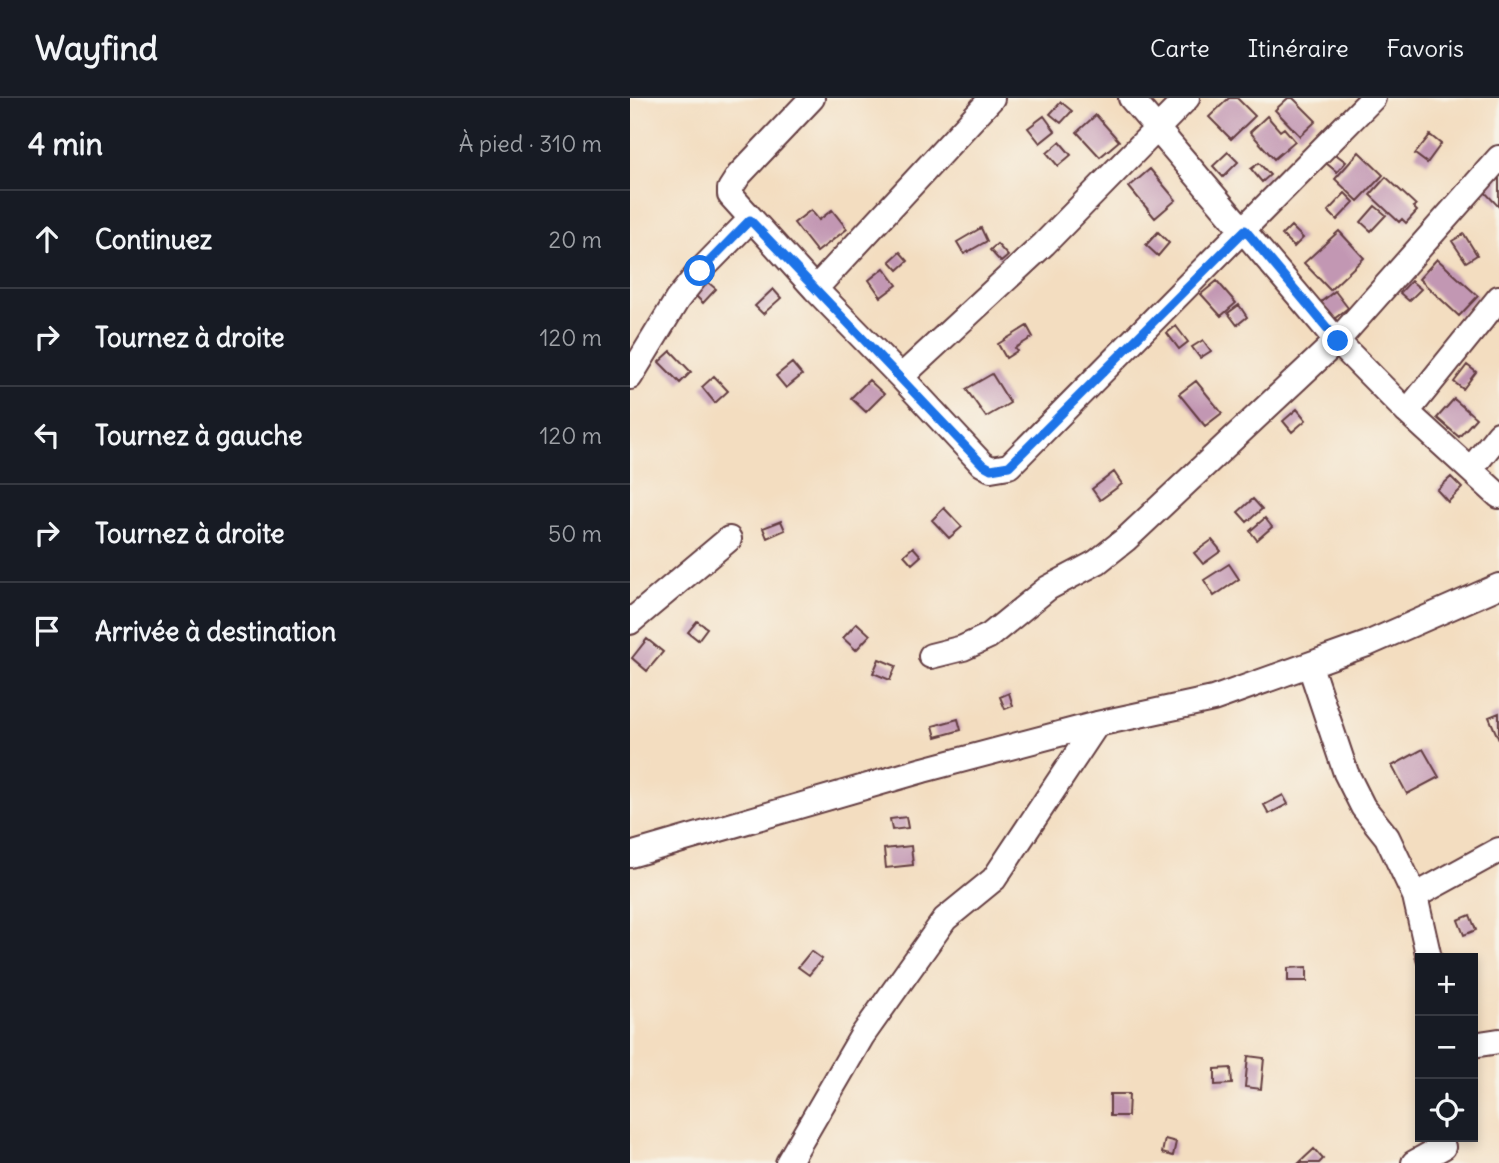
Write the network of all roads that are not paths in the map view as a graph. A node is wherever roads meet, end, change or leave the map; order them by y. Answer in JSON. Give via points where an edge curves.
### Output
{"nodes":[{"id":1,"x":812,"y":98,"type":"edge"},
{"id":2,"x":992,"y":98,"type":"edge"},
{"id":3,"x":1131,"y":98,"type":"edge"},
{"id":4,"x":1187,"y":98,"type":"edge"},
{"id":5,"x":1373,"y":98,"type":"edge"},
{"id":6,"x":1156,"y":129,"type":"junction"},
{"id":7,"x":1499,"y":158,"type":"edge"},
{"id":8,"x":750,"y":220,"type":"junction"},
{"id":9,"x":1245,"y":230,"type":"junction"},
{"id":10,"x":815,"y":289,"type":"junction"},
{"id":11,"x":1499,"y":298,"type":"edge"},
{"id":12,"x":1338,"y":341,"type":"junction"},
{"id":13,"x":630,"y":377,"type":"edge"},
{"id":14,"x":901,"y":377,"type":"junction"},
{"id":15,"x":1408,"y":412,"type":"junction"},
{"id":16,"x":1499,"y":434,"type":"edge"},
{"id":17,"x":1471,"y":469,"type":"junction"},
{"id":18,"x":1499,"y":496,"type":"edge"},
{"id":19,"x":729,"y":539,"type":"dead end"},
{"id":20,"x":1499,"y":586,"type":"edge"},
{"id":21,"x":631,"y":620,"type":"edge"},
{"id":22,"x":932,"y":656,"type":"dead end"},
{"id":23,"x":1310,"y":666,"type":"junction"},
{"id":24,"x":1097,"y":724,"type":"junction"},
{"id":25,"x":1499,"y":850,"type":"edge"},
{"id":26,"x":630,"y":855,"type":"edge"},
{"id":27,"x":1415,"y":896,"type":"junction"},
{"id":28,"x":1428,"y":953,"type":"edge"},
{"id":29,"x":1499,"y":1041,"type":"edge"},
{"id":30,"x":1478,"y":1044,"type":"edge"},
{"id":31,"x":1445,"y":1149,"type":"edge"},
{"id":32,"x":788,"y":1163,"type":"edge"},
{"id":33,"x":1414,"y":1163,"type":"edge"}],
"edges":[{"from":1,"to":8,"type":"street","via":[[733,182],[730,195]]},
{"from":2,"to":10,"type":"street"},
{"from":3,"to":6,"type":"street"},
{"from":4,"to":6,"type":"street"},
{"from":5,"to":9,"type":"street"},
{"from":6,"to":9,"type":"street"},
{"from":6,"to":14,"type":"street","via":[[1044,244]]},
{"from":7,"to":12,"type":"street"},
{"from":8,"to":10,"type":"street"},
{"from":8,"to":13,"type":"street","via":[[677,300]]},
{"from":9,"to":12,"type":"street"},
{"from":9,"to":14,"type":"street","via":[[1009,466],[991,469],[982,464]]},
{"from":10,"to":14,"type":"street"},
{"from":11,"to":15,"type":"street"},
{"from":12,"to":15,"type":"street"},
{"from":12,"to":22,"type":"street","via":[[1106,555],[1048,588],[989,636]]},
{"from":15,"to":17,"type":"street"},
{"from":16,"to":17,"type":"street"},
{"from":17,"to":18,"type":"street"},
{"from":19,"to":21,"type":"street"},
{"from":20,"to":23,"type":"street"},
{"from":23,"to":24,"type":"street","via":[[1213,699]]},
{"from":23,"to":27,"type":"street","via":[[1346,773],[1363,807],[1387,837]]},
{"from":24,"to":26,"type":"street"},
{"from":24,"to":32,"type":"street","via":[[994,879],[946,919],[862,1036]]},
{"from":25,"to":27,"type":"street"},
{"from":27,"to":28,"type":"street"},
{"from":29,"to":30,"type":"street"},
{"from":31,"to":33,"type":"street"}]}
